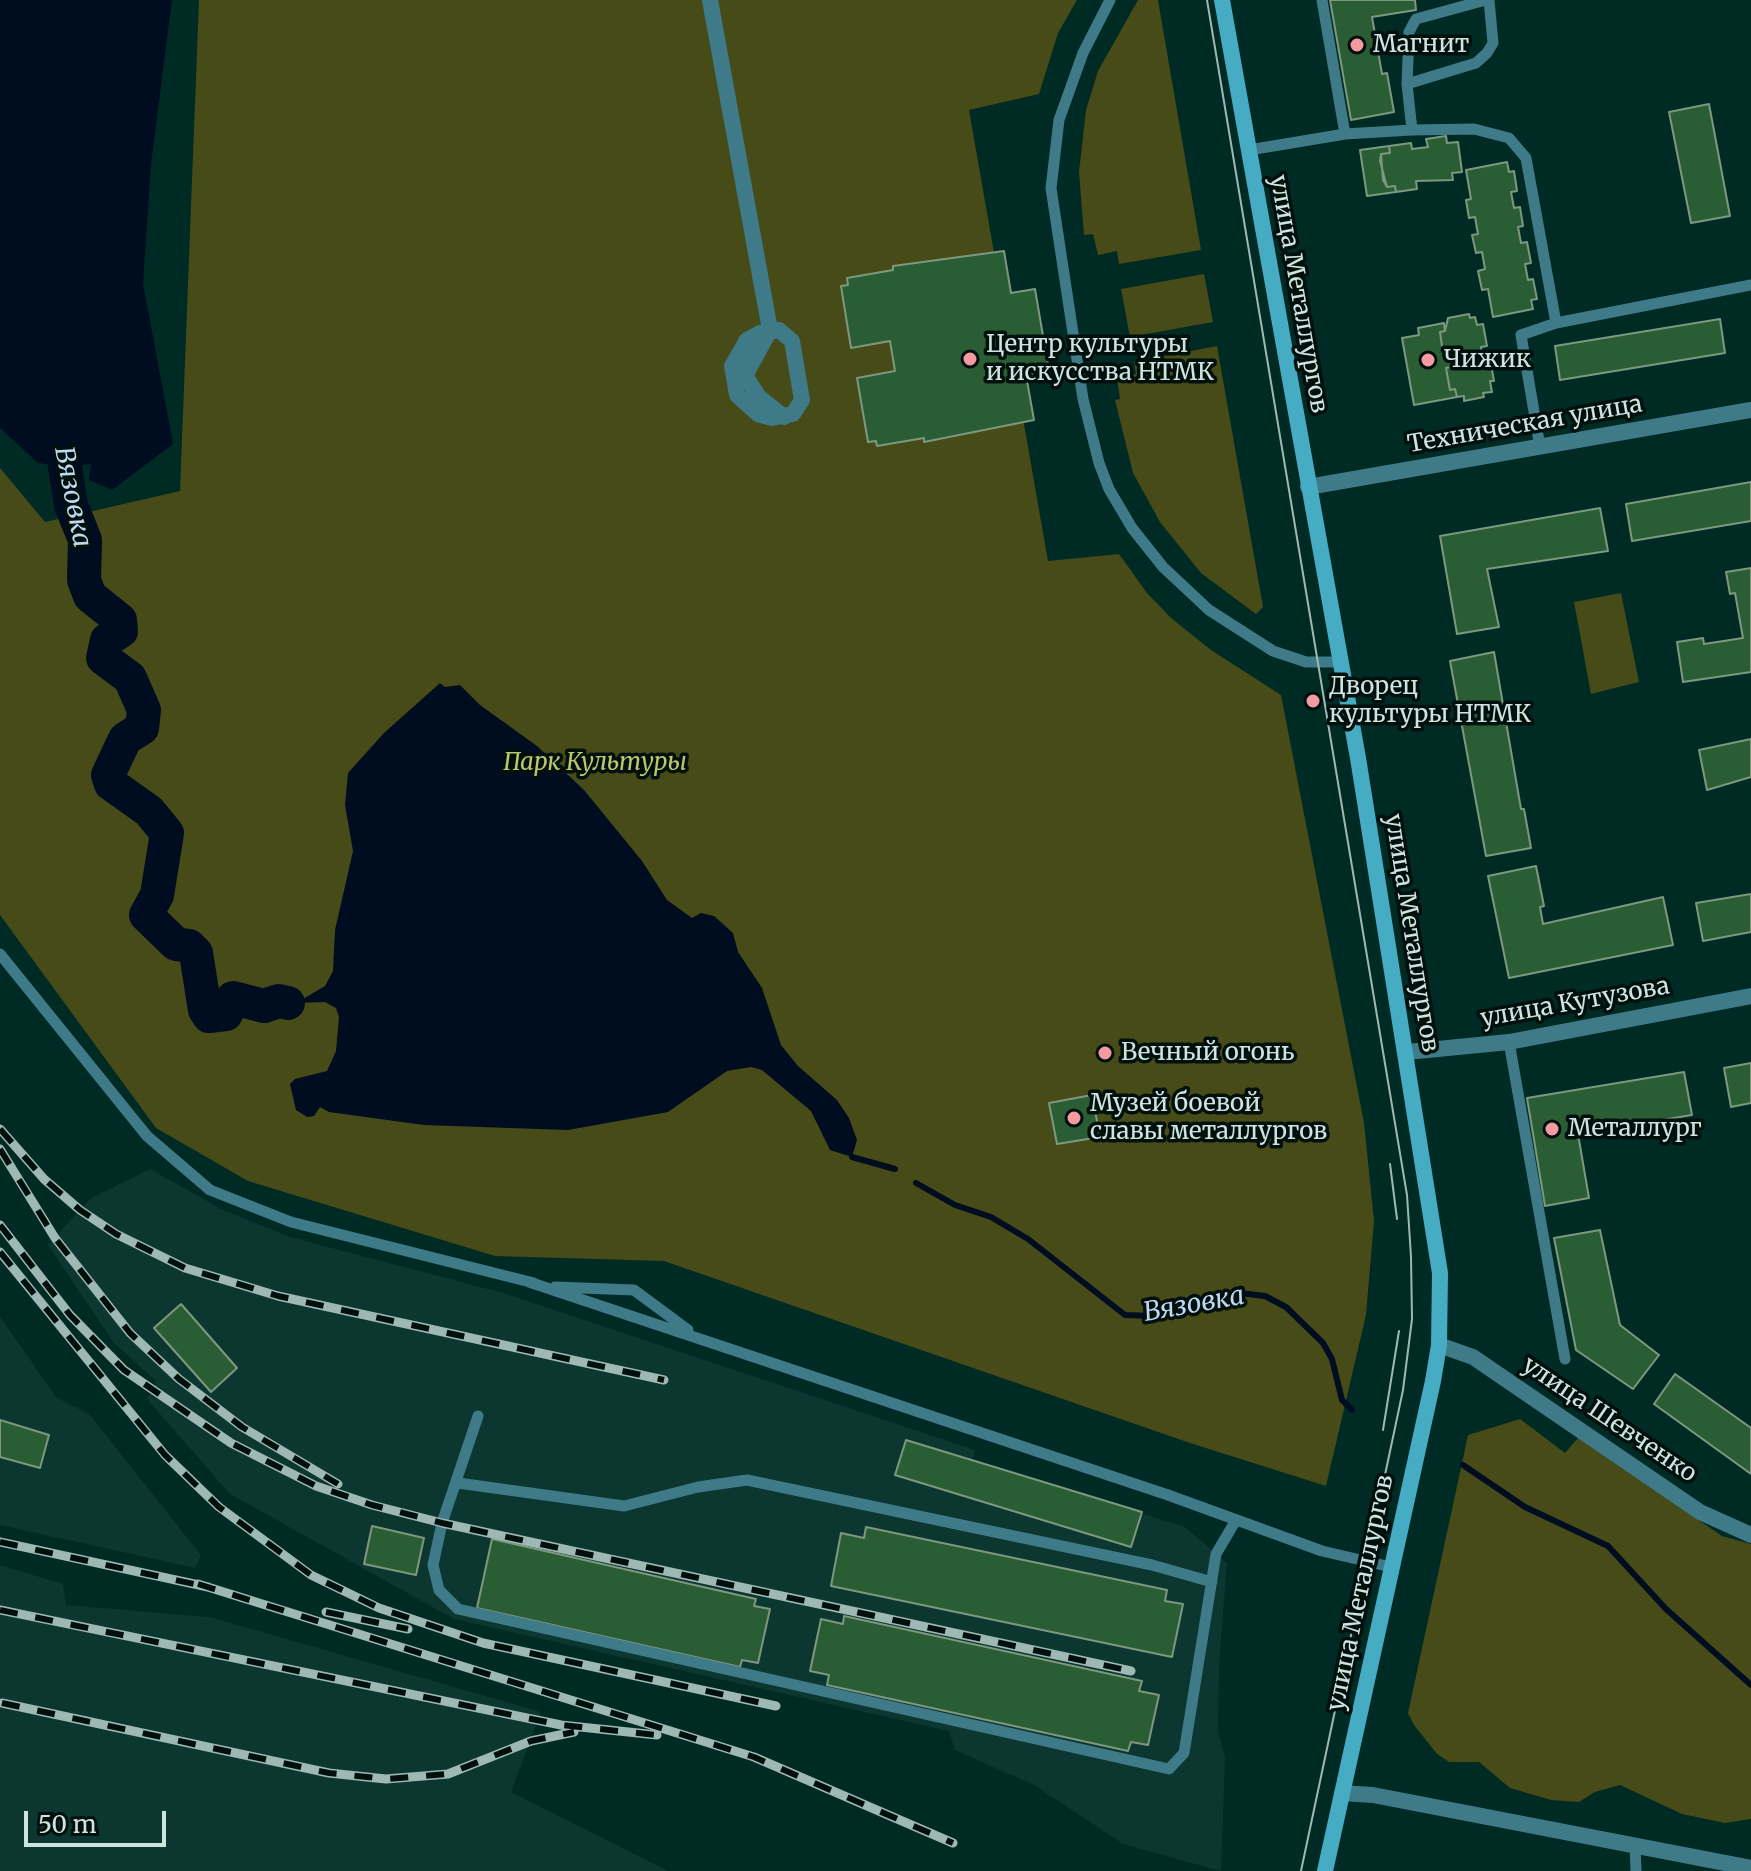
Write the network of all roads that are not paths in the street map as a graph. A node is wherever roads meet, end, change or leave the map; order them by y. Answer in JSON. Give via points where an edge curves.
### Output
{"nodes":[{"id":1,"x":710,"y":0,"type":"edge"},
{"id":2,"x":1110,"y":0,"type":"edge"},
{"id":3,"x":1222,"y":0,"type":"edge"},
{"id":4,"x":1322,"y":0,"type":"edge"},
{"id":5,"x":1488,"y":0,"type":"edge"},
{"id":6,"x":1407,"y":84,"type":"junction"},
{"id":7,"x":1412,"y":130,"type":"junction"},
{"id":8,"x":1345,"y":134,"type":"junction"},
{"id":9,"x":1249,"y":150,"type":"junction"},
{"id":10,"x":1751,"y":285,"type":"edge"},
{"id":11,"x":1556,"y":323,"type":"junction"},
{"id":12,"x":770,"y":330,"type":"junction"},
{"id":13,"x":1751,"y":410,"type":"edge"},
{"id":14,"x":1540,"y":447,"type":"junction"},
{"id":15,"x":1308,"y":487,"type":"junction"},
{"id":16,"x":1338,"y":662,"type":"junction"},
{"id":17,"x":0,"y":954,"type":"edge"},
{"id":18,"x":1751,"y":996,"type":"edge"},
{"id":19,"x":1509,"y":1042,"type":"junction"},
{"id":20,"x":1407,"y":1052,"type":"junction"},
{"id":21,"x":529,"y":1282,"type":"junction"},
{"id":22,"x":712,"y":1342,"type":"junction"},
{"id":23,"x":1439,"y":1345,"type":"junction"},
{"id":24,"x":1565,"y":1359,"type":"dead end"},
{"id":25,"x":478,"y":1416,"type":"dead end"},
{"id":26,"x":458,"y":1483,"type":"junction"},
{"id":27,"x":1236,"y":1520,"type":"junction"},
{"id":28,"x":1751,"y":1535,"type":"edge"},
{"id":29,"x":1391,"y":1567,"type":"junction"},
{"id":30,"x":1212,"y":1582,"type":"junction"},
{"id":31,"x":1342,"y":1793,"type":"junction"},
{"id":32,"x":1635,"y":1845,"type":"junction"},
{"id":33,"x":1751,"y":1868,"type":"edge"},
{"id":34,"x":1325,"y":1871,"type":"edge"},
{"id":35,"x":1636,"y":1871,"type":"edge"}],
"edges":[{"from":1,"to":12,"type":"street"},
{"from":2,"to":16,"type":"lane","via":[[1066,98],[1054,142],[1051,188],[1083,399],[1099,463],[1132,528],[1163,567],[1209,610],[1282,654],[1306,662]]},
{"from":3,"to":9,"type":"main road","name":"улица Металлургов"},
{"from":4,"to":8,"type":"lane"},
{"from":5,"to":6,"type":"lane","via":[[1416,19],[1409,32]]},
{"from":5,"to":6,"type":"lane","via":[[1493,43],[1487,53],[1476,63]]},
{"from":6,"to":7,"type":"lane"},
{"from":7,"to":8,"type":"lane"},
{"from":7,"to":11,"type":"lane","via":[[1474,129],[1519,146],[1526,158]]},
{"from":8,"to":9,"type":"lane"},
{"from":9,"to":15,"type":"main road","name":"улица Металлургов"},
{"from":10,"to":11,"type":"lane"},
{"from":11,"to":14,"type":"lane","via":[[1521,335]]},
{"from":12,"to":12,"type":"street","via":[[747,340],[738,352],[732,380],[746,406],[758,414],[784,417],[802,400],[792,341],[779,330]]},
{"from":13,"to":14,"type":"street","name":"Техническая улица"},
{"from":14,"to":15,"type":"street","name":"Техническая улица"},
{"from":15,"to":16,"type":"main road","name":"улица Металлургов"},
{"from":16,"to":20,"type":"main road","name":"улица Металлургов"},
{"from":17,"to":21,"type":"lane","via":[[147,1136],[210,1190],[291,1222]]},
{"from":18,"to":19,"type":"street","name":"улица Кутузова"},
{"from":19,"to":20,"type":"street","name":"улица Кутузова"},
{"from":19,"to":24,"type":"lane"},
{"from":20,"to":23,"type":"main road","name":"улица Металлургов","via":[[1437,1240]]},
{"from":21,"to":22,"type":"lane"},
{"from":21,"to":22,"type":"lane","via":[[634,1290]]},
{"from":22,"to":27,"type":"lane"},
{"from":23,"to":28,"type":"street","name":"улица Шевченко","via":[[1473,1357],[1700,1512]]},
{"from":23,"to":29,"type":"main road","name":"улица Металлургов"},
{"from":25,"to":26,"type":"lane"},
{"from":26,"to":30,"type":"lane","via":[[624,1506],[747,1480]]},
{"from":26,"to":30,"type":"lane","via":[[433,1565],[439,1590],[458,1609],[1169,1769],[1184,1753]]},
{"from":27,"to":29,"type":"lane","via":[[1322,1551]]},
{"from":27,"to":30,"type":"lane","via":[[1216,1554]]},
{"from":29,"to":31,"type":"main road","name":"улица Металлургов"},
{"from":31,"to":32,"type":"street"},
{"from":31,"to":34,"type":"main road","name":"улица Металлургов"},
{"from":32,"to":33,"type":"street"},
{"from":32,"to":35,"type":"lane"}]}
